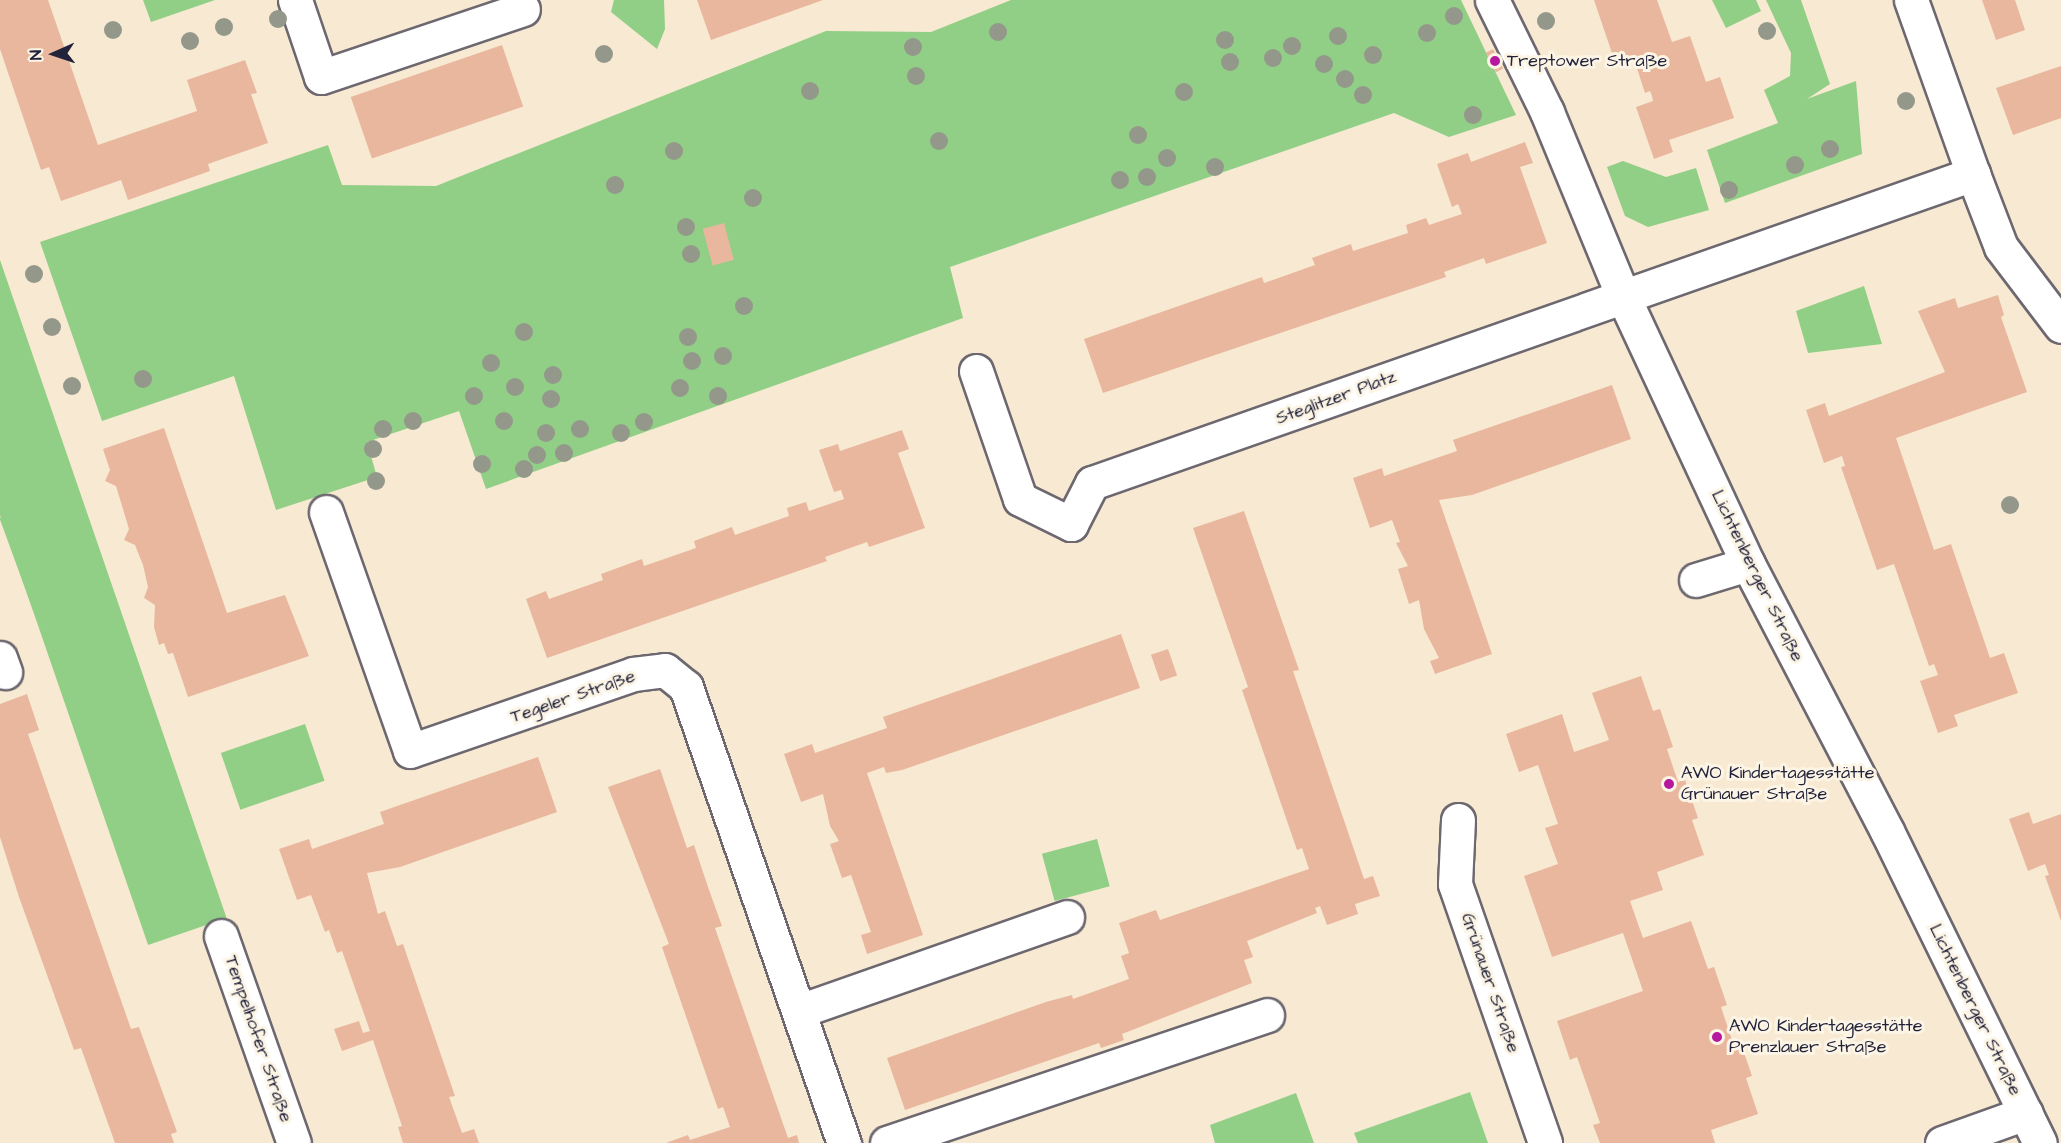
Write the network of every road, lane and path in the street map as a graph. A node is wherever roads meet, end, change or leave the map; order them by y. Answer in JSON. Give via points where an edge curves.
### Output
{"nodes":[{"id":1,"x":295,"y":0,"type":"edge"},
{"id":2,"x":1492,"y":0,"type":"edge"},
{"id":3,"x":1911,"y":0,"type":"edge"},
{"id":4,"x":523,"y":9,"type":"dead end"},
{"id":5,"x":1973,"y":174,"type":"junction"},
{"id":6,"x":1622,"y":294,"type":"junction"},
{"id":7,"x":2061,"y":326,"type":"edge"},
{"id":8,"x":976,"y":371,"type":"dead end"},
{"id":9,"x":326,"y":512,"type":"dead end"},
{"id":10,"x":1748,"y":564,"type":"junction"},
{"id":11,"x":1696,"y":580,"type":"dead end"},
{"id":12,"x":1458,"y":820,"type":"dead end"},
{"id":13,"x":1067,"y":917,"type":"dead end"},
{"id":14,"x":221,"y":936,"type":"dead end"},
{"id":15,"x":799,"y":1011,"type":"junction"},
{"id":16,"x":1267,"y":1015,"type":"dead end"},
{"id":17,"x":2026,"y":1113,"type":"junction"},
{"id":18,"x":294,"y":1143,"type":"edge"},
{"id":19,"x":844,"y":1143,"type":"edge"},
{"id":20,"x":887,"y":1143,"type":"edge"},
{"id":21,"x":1545,"y":1143,"type":"edge"},
{"id":22,"x":1942,"y":1143,"type":"edge"},
{"id":23,"x":2040,"y":1143,"type":"edge"}],
"edges":[{"from":1,"to":4,"type":"street","via":[[321,77]]},
{"from":2,"to":6,"type":"street","name":"Lichtenberger Straße","via":[[1547,112]]},
{"from":3,"to":5,"type":"street"},
{"from":5,"to":6,"type":"street"},
{"from":5,"to":7,"type":"street","via":[[2001,247]]},
{"from":6,"to":8,"type":"street","name":"Steglitzer Platz","via":[[1092,483],[1071,524],[1020,499]]},
{"from":6,"to":10,"type":"street","name":"Lichtenberger Straße"},
{"from":9,"to":15,"type":"street","name":"Tegeler Straße","via":[[410,752],[483,717],[633,674],[665,670],[686,687]]},
{"from":10,"to":11,"type":"street"},
{"from":10,"to":17,"type":"street","name":"Lichtenberger Straße","via":[[1887,831]]},
{"from":12,"to":21,"type":"street","name":"Grünauer Straße","via":[[1455,884]]},
{"from":13,"to":15,"type":"street"},
{"from":14,"to":18,"type":"street","name":"Tempelhofer Straße"},
{"from":15,"to":19,"type":"street","name":"Tegeler Straße"},
{"from":16,"to":20,"type":"street"},
{"from":17,"to":22,"type":"street"},
{"from":17,"to":23,"type":"street","name":"Lichtenberger Straße"}]}
